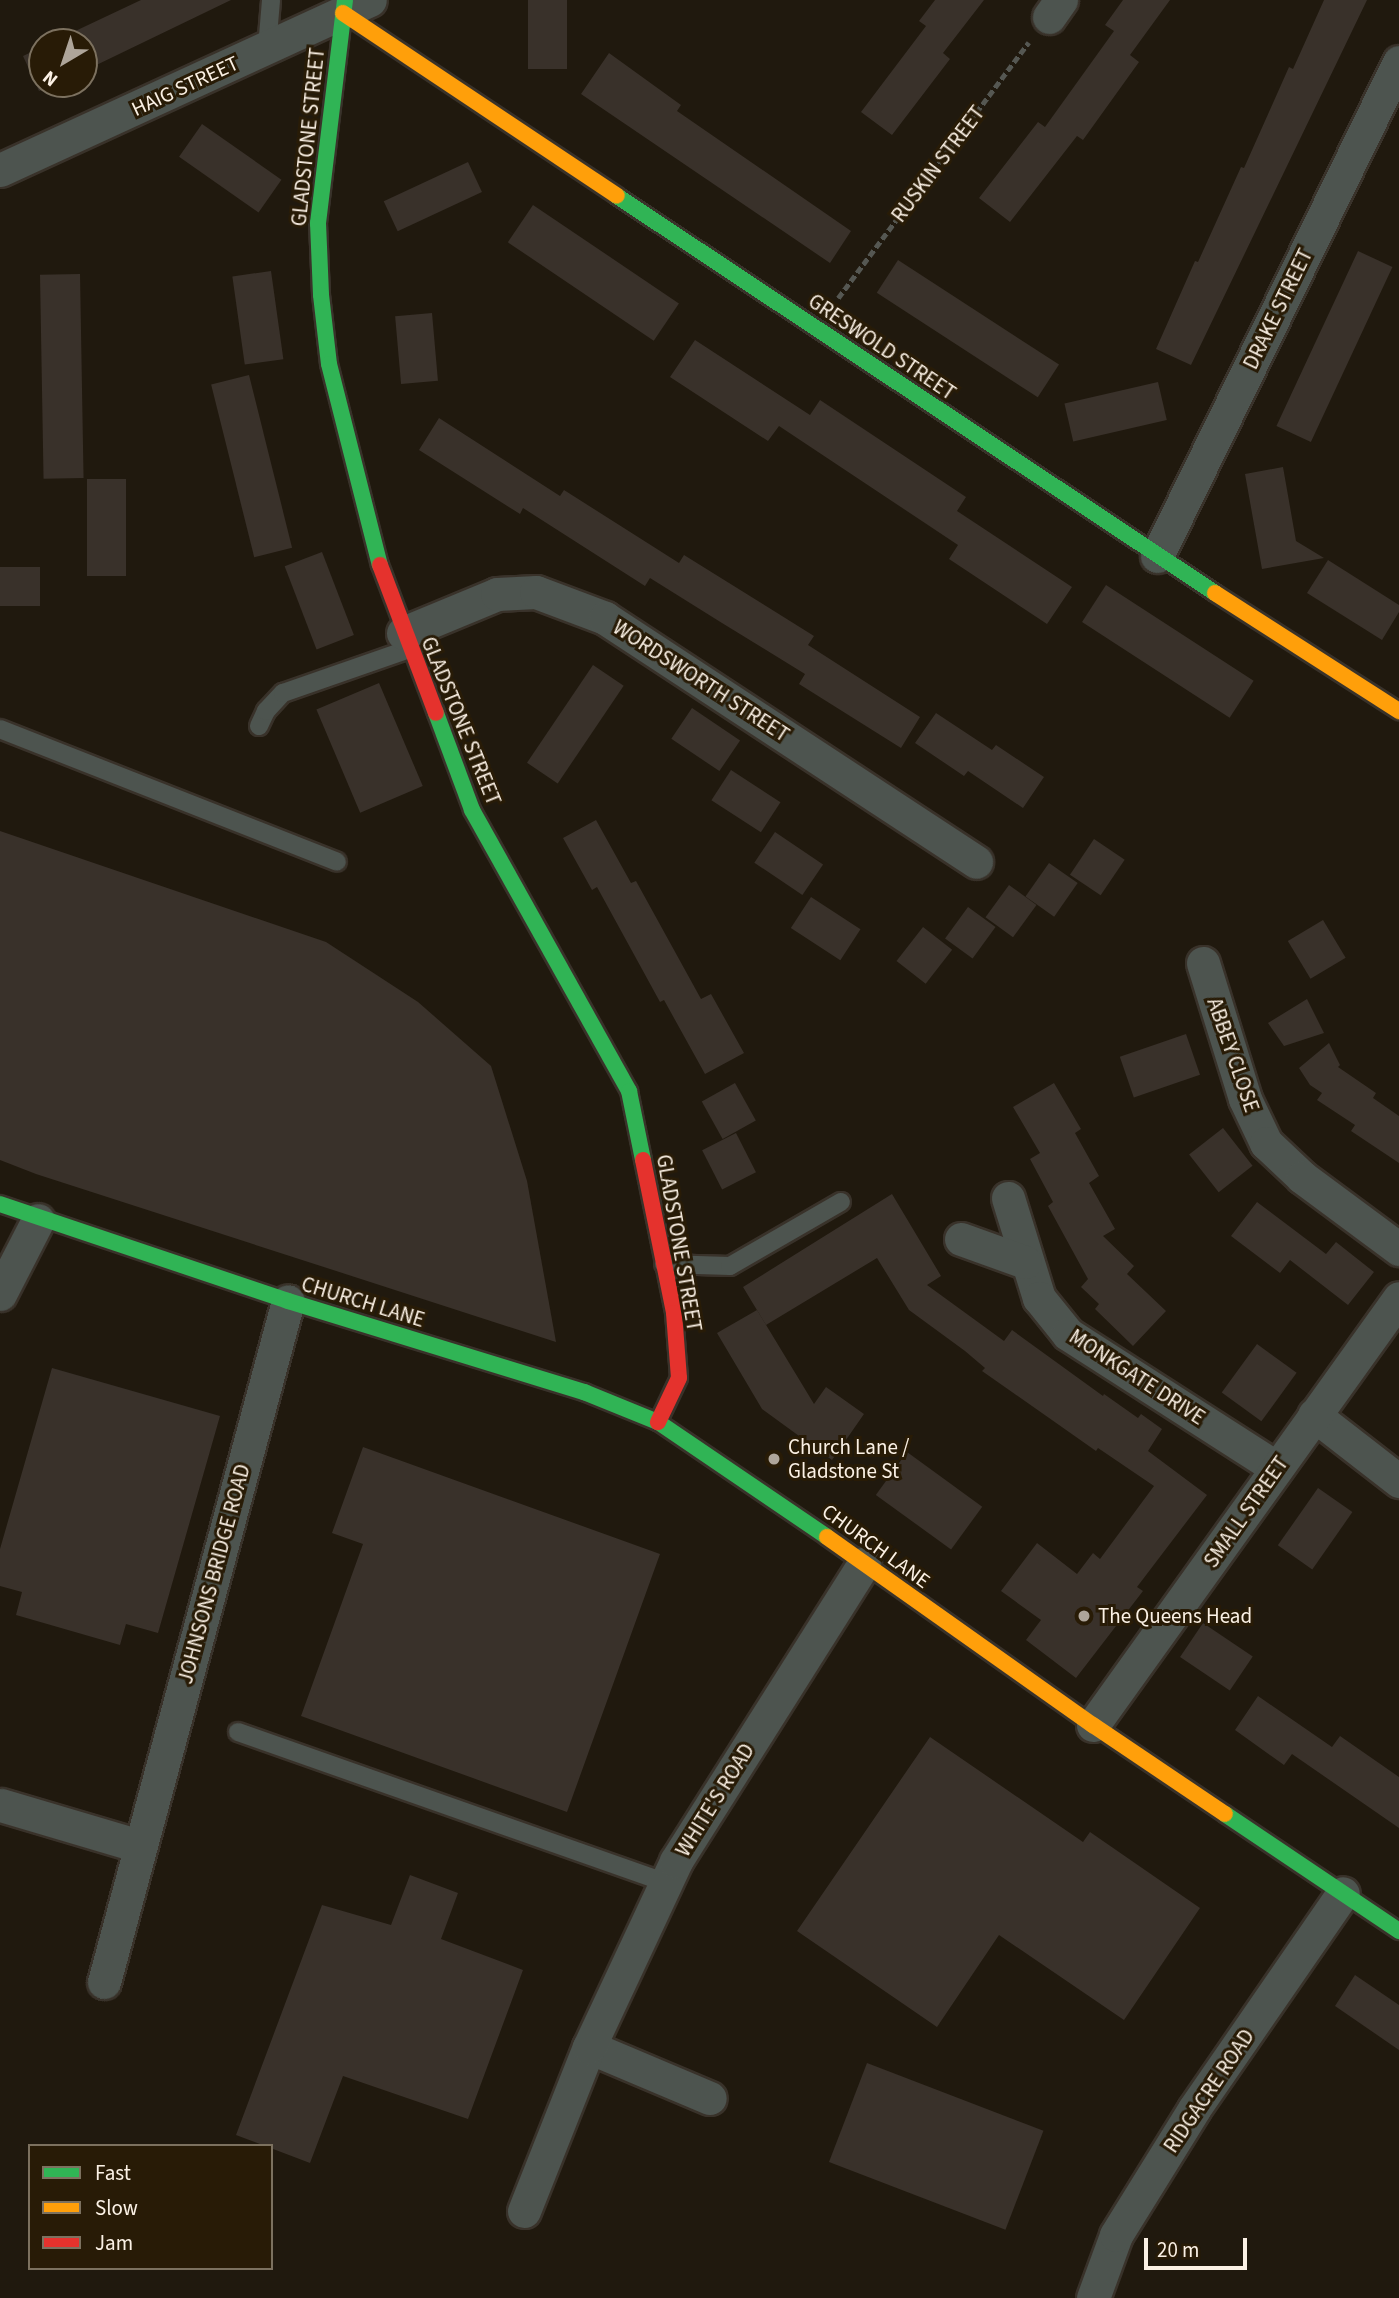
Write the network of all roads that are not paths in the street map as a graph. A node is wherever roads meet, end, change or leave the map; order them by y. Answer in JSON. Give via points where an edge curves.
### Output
{"nodes":[{"id":1,"x":271,"y":0,"type":"edge"},
{"id":2,"x":353,"y":4,"type":"edge"},
{"id":3,"x":267,"y":48,"type":"junction"},
{"id":4,"x":1399,"y":62,"type":"edge"},
{"id":5,"x":0,"y":170,"type":"edge"},
{"id":6,"x":1157,"y":556,"type":"junction"},
{"id":7,"x":406,"y":641,"type":"junction"},
{"id":8,"x":1399,"y":711,"type":"edge"},
{"id":9,"x":259,"y":726,"type":"dead end"},
{"id":10,"x":0,"y":729,"type":"edge"},
{"id":11,"x":337,"y":862,"type":"dead end"},
{"id":12,"x":976,"y":862,"type":"dead end"},
{"id":13,"x":1203,"y":963,"type":"dead end"},
{"id":14,"x":1008,"y":1198,"type":"dead end"},
{"id":15,"x":841,"y":1202,"type":"dead end"},
{"id":16,"x":0,"y":1204,"type":"edge"},
{"id":17,"x":38,"y":1220,"type":"junction"},
{"id":18,"x":961,"y":1239,"type":"dead end"},
{"id":19,"x":1399,"y":1249,"type":"edge"},
{"id":20,"x":1025,"y":1262,"type":"junction"},
{"id":21,"x":664,"y":1264,"type":"junction"},
{"id":22,"x":0,"y":1294,"type":"edge"},
{"id":23,"x":1399,"y":1298,"type":"edge"},
{"id":24,"x":288,"y":1301,"type":"junction"},
{"id":25,"x":1314,"y":1415,"type":"junction"},
{"id":26,"x":658,"y":1422,"type":"junction"},
{"id":27,"x":1277,"y":1468,"type":"junction"},
{"id":28,"x":1399,"y":1481,"type":"edge"},
{"id":29,"x":864,"y":1564,"type":"junction"},
{"id":30,"x":1093,"y":1725,"type":"junction"},
{"id":31,"x":238,"y":1732,"type":"dead end"},
{"id":32,"x":1,"y":1805,"type":"edge"},
{"id":33,"x":139,"y":1846,"type":"junction"},
{"id":34,"x":666,"y":1883,"type":"junction"},
{"id":35,"x":1343,"y":1894,"type":"junction"},
{"id":36,"x":1399,"y":1931,"type":"edge"},
{"id":37,"x":104,"y":1982,"type":"dead end"},
{"id":38,"x":589,"y":2047,"type":"junction"},
{"id":39,"x":710,"y":2098,"type":"dead end"},
{"id":40,"x":524,"y":2211,"type":"dead end"},
{"id":41,"x":1093,"y":2298,"type":"edge"}],
"edges":[{"from":1,"to":3,"type":"lane"},
{"from":2,"to":3,"type":"street","name":"HAIG STREET"},
{"from":2,"to":6,"type":"street","name":"GRESWOLD STREET","via":[[816,327]]},
{"from":2,"to":7,"type":"street","name":"GLADSTONE STREET","via":[[318,223],[321,295],[332,377],[377,556]]},
{"from":3,"to":5,"type":"street","name":"HAIG STREET"},
{"from":4,"to":6,"type":"street","name":"DRAKE STREET"},
{"from":6,"to":8,"type":"street","name":"GRESWOLD STREET"},
{"from":7,"to":9,"type":"lane","via":[[283,693]]},
{"from":7,"to":12,"type":"street","name":"WORDSWORTH STREET","via":[[498,594],[536,593],[605,618]]},
{"from":7,"to":21,"type":"street","name":"GLADSTONE STREET","via":[[472,810],[629,1091]]},
{"from":10,"to":11,"type":"lane"},
{"from":13,"to":19,"type":"street","name":"ABBEY CLOSE","via":[[1245,1099],[1266,1143],[1302,1177]]},
{"from":14,"to":20,"type":"street","name":"MONKGATE DRIVE"},
{"from":15,"to":21,"type":"lane","via":[[730,1266]]},
{"from":16,"to":17,"type":"street","name":"CHURCH LANE"},
{"from":17,"to":22,"type":"street"},
{"from":17,"to":24,"type":"street","name":"CHURCH LANE"},
{"from":18,"to":20,"type":"street"},
{"from":20,"to":27,"type":"street","name":"MONKGATE DRIVE","via":[[1039,1298],[1068,1334]]},
{"from":21,"to":26,"type":"street","name":"GLADSTONE STREET","via":[[674,1313],[679,1378]]},
{"from":23,"to":25,"type":"street","name":"SMALL STREET"},
{"from":24,"to":26,"type":"street","name":"CHURCH LANE","via":[[584,1392]]},
{"from":24,"to":33,"type":"street","name":"JOHNSONS BRIDGE ROAD"},
{"from":25,"to":27,"type":"street","name":"SMALL STREET"},
{"from":25,"to":28,"type":"street"},
{"from":26,"to":29,"type":"street","name":"CHURCH LANE"},
{"from":27,"to":30,"type":"street","name":"SMALL STREET"},
{"from":29,"to":30,"type":"street","name":"CHURCH LANE"},
{"from":29,"to":34,"type":"street","name":"WHITE'S ROAD"},
{"from":30,"to":35,"type":"street","name":"CHURCH LANE"},
{"from":31,"to":34,"type":"lane"},
{"from":32,"to":33,"type":"street"},
{"from":33,"to":37,"type":"street","name":"JOHNSONS BRIDGE ROAD"},
{"from":34,"to":38,"type":"street","name":"WHITE'S ROAD"},
{"from":35,"to":36,"type":"street","name":"CHURCH LANE"},
{"from":35,"to":41,"type":"street","name":"RIDGACRE ROAD","via":[[1194,2109],[1137,2201],[1116,2235]]},
{"from":38,"to":39,"type":"street"},
{"from":38,"to":40,"type":"street","name":"WHITE'S ROAD"}]}
